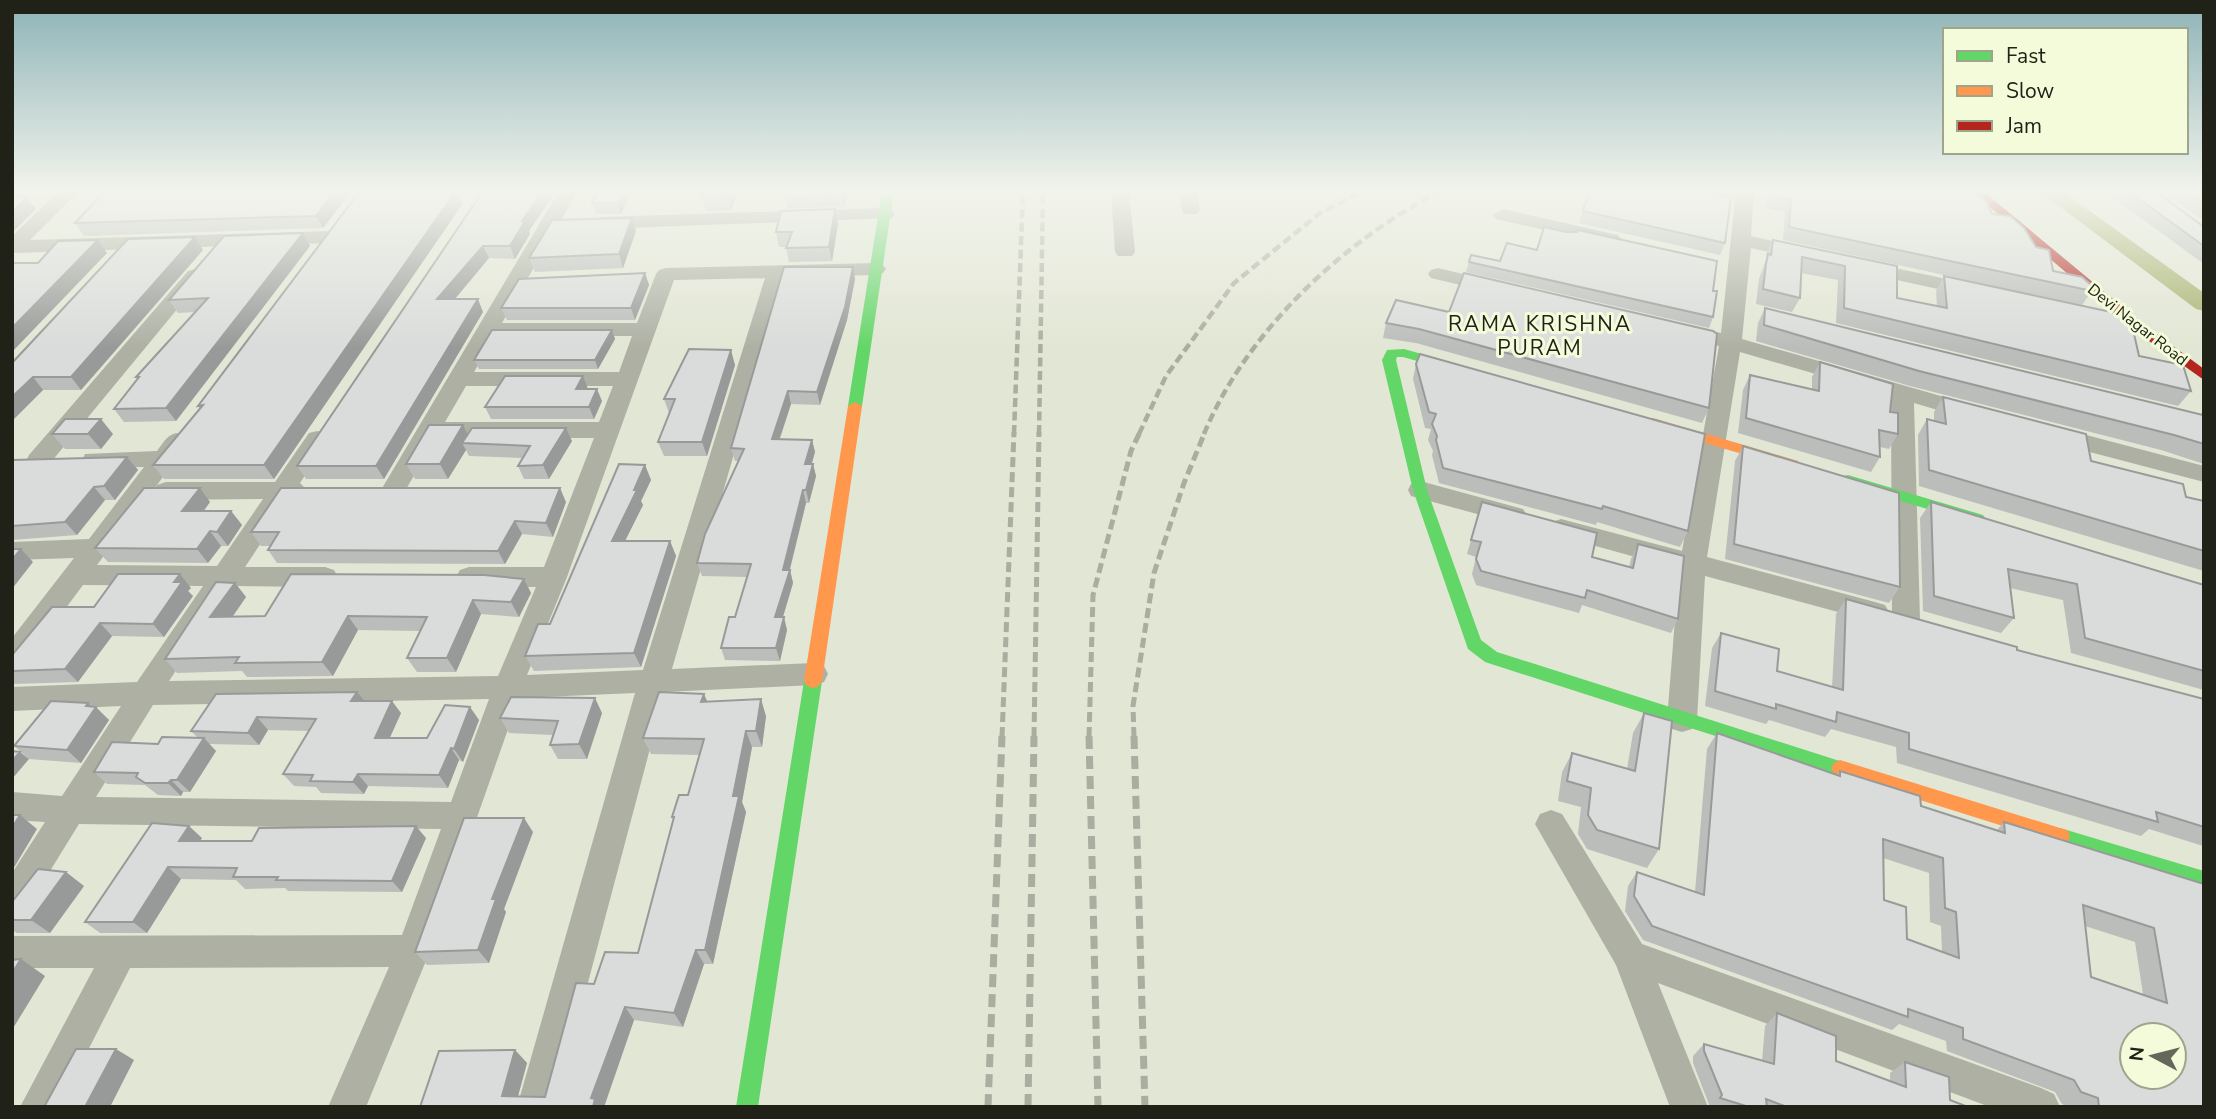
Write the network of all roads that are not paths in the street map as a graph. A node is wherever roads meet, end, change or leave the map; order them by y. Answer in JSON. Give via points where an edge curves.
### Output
{"nodes":[{"id":1,"x":124,"y":243,"type":"edge"},
{"id":2,"x":130,"y":243,"type":"edge"},
{"id":3,"x":222,"y":243,"type":"edge"},
{"id":4,"x":326,"y":243,"type":"edge"},
{"id":5,"x":539,"y":243,"type":"edge"},
{"id":6,"x":880,"y":243,"type":"edge"},
{"id":7,"x":1124,"y":243,"type":"edge"},
{"id":8,"x":1630,"y":243,"type":"edge"},
{"id":9,"x":1741,"y":243,"type":"edge"},
{"id":10,"x":1756,"y":243,"type":"edge"},
{"id":11,"x":2033,"y":243,"type":"edge"},
{"id":12,"x":1634,"y":244,"type":"edge"},
{"id":13,"x":12,"y":247,"type":"edge"},
{"id":14,"x":1125,"y":252,"type":"dead end"},
{"id":15,"x":314,"y":259,"type":"edge"},
{"id":16,"x":112,"y":263,"type":"edge"},
{"id":17,"x":876,"y":269,"type":"junction"},
{"id":18,"x":777,"y":271,"type":"junction"},
{"id":19,"x":666,"y":274,"type":"junction"},
{"id":20,"x":1438,"y":274,"type":"dead end"},
{"id":21,"x":639,"y":276,"type":"edge"},
{"id":22,"x":543,"y":280,"type":"edge"},
{"id":23,"x":516,"y":282,"type":"junction"},
{"id":24,"x":1517,"y":293,"type":"edge"},
{"id":25,"x":2001,"y":297,"type":"edge"},
{"id":26,"x":1736,"y":308,"type":"junction"},
{"id":27,"x":1763,"y":315,"type":"edge"},
{"id":28,"x":2096,"y":317,"type":"edge"},
{"id":29,"x":2137,"y":326,"type":"junction"},
{"id":30,"x":1663,"y":327,"type":"edge"},
{"id":31,"x":488,"y":329,"type":"junction"},
{"id":32,"x":646,"y":330,"type":"junction"},
{"id":33,"x":1729,"y":342,"type":"junction"},
{"id":34,"x":1485,"y":376,"type":"edge"},
{"id":35,"x":2204,"y":376,"type":"edge"},
{"id":36,"x":459,"y":379,"type":"junction"},
{"id":37,"x":627,"y":379,"type":"junction"},
{"id":38,"x":1902,"y":394,"type":"junction"},
{"id":39,"x":1633,"y":417,"type":"edge"},
{"id":40,"x":1993,"y":418,"type":"edge"},
{"id":41,"x":328,"y":421,"type":"edge"},
{"id":42,"x":188,"y":426,"type":"edge"},
{"id":43,"x":2033,"y":429,"type":"edge"},
{"id":44,"x":428,"y":430,"type":"junction"},
{"id":45,"x":608,"y":430,"type":"junction"},
{"id":46,"x":1714,"y":440,"type":"junction"},
{"id":47,"x":163,"y":459,"type":"junction"},
{"id":48,"x":12,"y":461,"type":"edge"},
{"id":49,"x":38,"y":461,"type":"junction"},
{"id":50,"x":2204,"y":474,"type":"edge"},
{"id":51,"x":282,"y":490,"type":"junction"},
{"id":52,"x":323,"y":490,"type":"edge"},
{"id":53,"x":365,"y":490,"type":"edge"},
{"id":54,"x":393,"y":490,"type":"junction"},
{"id":55,"x":420,"y":490,"type":"edge"},
{"id":56,"x":558,"y":490,"type":"edge"},
{"id":57,"x":586,"y":490,"type":"junction"},
{"id":58,"x":139,"y":491,"type":"junction"},
{"id":59,"x":1420,"y":491,"type":"junction"},
{"id":60,"x":1902,"y":496,"type":"junction"},
{"id":61,"x":1994,"y":523,"type":"edge"},
{"id":62,"x":96,"y":548,"type":"junction"},
{"id":63,"x":12,"y":551,"type":"edge"},
{"id":64,"x":1693,"y":563,"type":"junction"},
{"id":65,"x":75,"y":575,"type":"junction"},
{"id":66,"x":443,"y":577,"type":"edge"},
{"id":67,"x":554,"y":577,"type":"junction"},
{"id":68,"x":222,"y":578,"type":"junction"},
{"id":69,"x":347,"y":578,"type":"edge"},
{"id":70,"x":1906,"y":620,"type":"junction"},
{"id":71,"x":1932,"y":628,"type":"edge"},
{"id":72,"x":12,"y":659,"type":"edge"},
{"id":73,"x":814,"y":674,"type":"junction"},
{"id":74,"x":653,"y":681,"type":"junction"},
{"id":75,"x":508,"y":687,"type":"junction"},
{"id":76,"x":145,"y":693,"type":"junction"},
{"id":77,"x":12,"y":699,"type":"edge"},
{"id":78,"x":1682,"y":720,"type":"junction"},
{"id":79,"x":12,"y":807,"type":"edge"},
{"id":80,"x":72,"y":810,"type":"junction"},
{"id":81,"x":461,"y":816,"type":"junction"},
{"id":82,"x":1551,"y":824,"type":"dead end"},
{"id":83,"x":2204,"y":880,"type":"edge"},
{"id":84,"x":12,"y":902,"type":"edge"},
{"id":85,"x":413,"y":951,"type":"junction"},
{"id":86,"x":12,"y":952,"type":"edge"},
{"id":87,"x":121,"y":953,"type":"junction"},
{"id":88,"x":1630,"y":956,"type":"junction"},
{"id":89,"x":39,"y":1107,"type":"edge"},
{"id":90,"x":347,"y":1107,"type":"edge"},
{"id":91,"x":536,"y":1107,"type":"edge"},
{"id":92,"x":747,"y":1107,"type":"edge"},
{"id":93,"x":1689,"y":1107,"type":"edge"},
{"id":94,"x":2041,"y":1107,"type":"edge"}],
"edges":[{"from":1,"to":13,"type":"street"},
{"from":2,"to":16,"type":"street"},
{"from":3,"to":49,"type":"street"},
{"from":4,"to":15,"type":"street"},
{"from":5,"to":23,"type":"street"},
{"from":6,"to":17,"type":"street"},
{"from":7,"to":14,"type":"street"},
{"from":8,"to":12,"type":"street"},
{"from":9,"to":26,"type":"street","via":[[1733,266]]},
{"from":10,"to":25,"type":"street"},
{"from":11,"to":29,"type":"street","name":"Devi Nagar Road"},
{"from":17,"to":18,"type":"street"},
{"from":17,"to":73,"type":"street"},
{"from":18,"to":19,"type":"street"},
{"from":18,"to":74,"type":"street"},
{"from":19,"to":21,"type":"street"},
{"from":19,"to":32,"type":"street"},
{"from":20,"to":24,"type":"street"},
{"from":22,"to":23,"type":"street"},
{"from":23,"to":31,"type":"street"},
{"from":26,"to":27,"type":"street"},
{"from":26,"to":33,"type":"street"},
{"from":28,"to":29,"type":"street"},
{"from":29,"to":35,"type":"street","name":"Devi Nagar Road"},
{"from":30,"to":33,"type":"street"},
{"from":31,"to":32,"type":"street"},
{"from":31,"to":36,"type":"street"},
{"from":32,"to":37,"type":"street"},
{"from":33,"to":38,"type":"street"},
{"from":33,"to":46,"type":"street"},
{"from":34,"to":59,"type":"street","via":[[1392,353],[1389,360]]},
{"from":36,"to":37,"type":"street"},
{"from":36,"to":44,"type":"street"},
{"from":37,"to":45,"type":"street"},
{"from":38,"to":40,"type":"street"},
{"from":38,"to":60,"type":"street"},
{"from":39,"to":46,"type":"street"},
{"from":41,"to":51,"type":"street"},
{"from":42,"to":47,"type":"street"},
{"from":43,"to":50,"type":"street"},
{"from":44,"to":45,"type":"street"},
{"from":44,"to":54,"type":"street"},
{"from":45,"to":57,"type":"street"},
{"from":46,"to":60,"type":"street"},
{"from":46,"to":64,"type":"street"},
{"from":47,"to":49,"type":"street"},
{"from":47,"to":58,"type":"street"},
{"from":48,"to":49,"type":"street"},
{"from":51,"to":52,"type":"street"},
{"from":51,"to":58,"type":"street"},
{"from":51,"to":68,"type":"street"},
{"from":53,"to":54,"type":"street"},
{"from":54,"to":55,"type":"street"},
{"from":56,"to":57,"type":"street"},
{"from":57,"to":67,"type":"street"},
{"from":58,"to":62,"type":"street"},
{"from":59,"to":64,"type":"street"},
{"from":59,"to":78,"type":"street","via":[[1475,644],[1490,657],[1511,665]]},
{"from":60,"to":61,"type":"street"},
{"from":60,"to":70,"type":"street"},
{"from":62,"to":63,"type":"street"},
{"from":62,"to":65,"type":"street"},
{"from":64,"to":70,"type":"street"},
{"from":64,"to":78,"type":"street"},
{"from":65,"to":68,"type":"street"},
{"from":65,"to":72,"type":"street"},
{"from":66,"to":67,"type":"street"},
{"from":67,"to":75,"type":"street"},
{"from":68,"to":69,"type":"street"},
{"from":68,"to":76,"type":"street"},
{"from":70,"to":71,"type":"street"},
{"from":73,"to":74,"type":"street"},
{"from":73,"to":92,"type":"street"},
{"from":74,"to":75,"type":"street"},
{"from":74,"to":91,"type":"street"},
{"from":75,"to":76,"type":"street"},
{"from":75,"to":81,"type":"street"},
{"from":76,"to":77,"type":"street"},
{"from":76,"to":80,"type":"street"},
{"from":78,"to":83,"type":"street"},
{"from":79,"to":80,"type":"street"},
{"from":80,"to":81,"type":"street"},
{"from":80,"to":84,"type":"street"},
{"from":81,"to":85,"type":"street"},
{"from":82,"to":88,"type":"street"},
{"from":85,"to":87,"type":"street"},
{"from":85,"to":90,"type":"street"},
{"from":86,"to":87,"type":"street"},
{"from":87,"to":89,"type":"street"},
{"from":88,"to":93,"type":"street"},
{"from":88,"to":94,"type":"street"}]}
